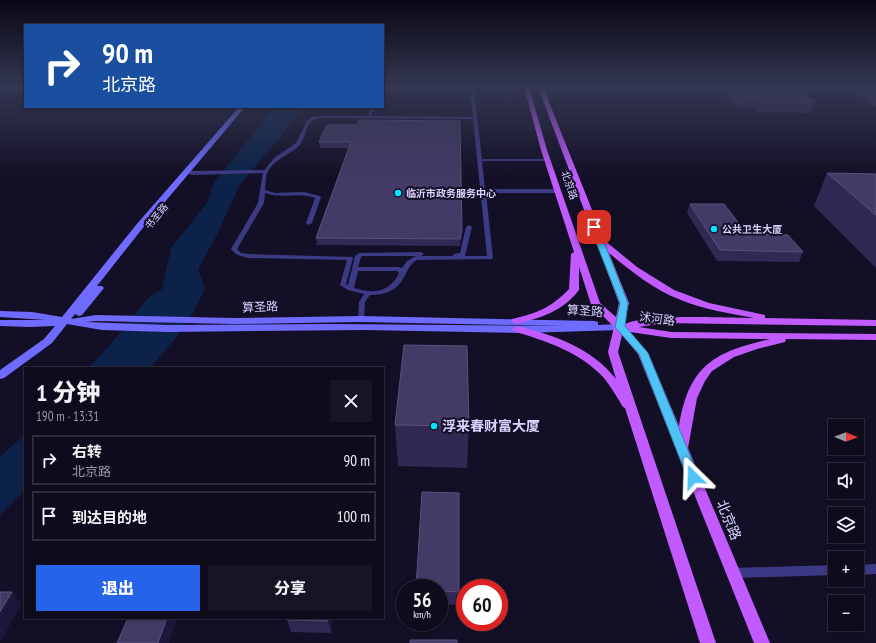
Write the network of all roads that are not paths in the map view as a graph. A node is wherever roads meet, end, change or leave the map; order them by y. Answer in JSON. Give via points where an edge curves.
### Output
{"nodes":[{"id":1,"x":234,"y":117,"type":"edge"},
{"id":2,"x":239,"y":117,"type":"edge"},
{"id":3,"x":369,"y":117,"type":"joint"},
{"id":4,"x":533,"y":117,"type":"edge"},
{"id":5,"x":553,"y":117,"type":"edge"},
{"id":6,"x":475,"y":118,"type":"joint"},
{"id":7,"x":481,"y":160,"type":"junction"},
{"id":8,"x":547,"y":160,"type":"junction"},
{"id":9,"x":262,"y":172,"type":"junction"},
{"id":10,"x":191,"y":173,"type":"junction"},
{"id":11,"x":262,"y":190,"type":"junction"},
{"id":12,"x":484,"y":190,"type":"junction"},
{"id":13,"x":558,"y":191,"type":"junction"},
{"id":14,"x":309,"y":223,"type":"dead end"},
{"id":15,"x":599,"y":240,"type":"junction"},
{"id":16,"x":575,"y":244,"type":"junction"},
{"id":17,"x":469,"y":258,"type":"junction"},
{"id":18,"x":354,"y":271,"type":"junction"},
{"id":19,"x":402,"y":272,"type":"junction"},
{"id":20,"x":350,"y":289,"type":"junction"},
{"id":21,"x":367,"y":294,"type":"junction"},
{"id":22,"x":0,"y":314,"type":"edge"},
{"id":23,"x":361,"y":318,"type":"junction"},
{"id":24,"x":785,"y":321,"type":"junction"},
{"id":25,"x":63,"y":322,"type":"junction"},
{"id":26,"x":876,"y":322,"type":"edge"},
{"id":27,"x":0,"y":323,"type":"edge"},
{"id":28,"x":231,"y":325,"type":"junction"},
{"id":29,"x":516,"y":325,"type":"junction"},
{"id":30,"x":620,"y":327,"type":"junction"},
{"id":31,"x":796,"y":336,"type":"junction"},
{"id":32,"x":876,"y":337,"type":"edge"},
{"id":33,"x":0,"y":367,"type":"edge"},
{"id":34,"x":0,"y":375,"type":"edge"},
{"id":35,"x":634,"y":415,"type":"junction"},
{"id":36,"x":682,"y":449,"type":"junction"},
{"id":37,"x":876,"y":569,"type":"edge"},
{"id":38,"x":828,"y":570,"type":"edge"},
{"id":39,"x":864,"y":570,"type":"edge"},
{"id":40,"x":733,"y":573,"type":"junction"},
{"id":41,"x":708,"y":643,"type":"edge"},
{"id":42,"x":762,"y":643,"type":"edge"}],
"edges":[{"from":1,"to":25,"type":"street","name":"书圣路","via":[[172,188]]},
{"from":2,"to":10,"type":"street","name":"书圣路"},
{"from":3,"to":6,"type":"lane"},
{"from":3,"to":9,"type":"lane","via":[[313,118],[308,122],[298,144]]},
{"from":4,"to":8,"type":"main road","name":"北京路"},
{"from":5,"to":15,"type":"main road","name":"北京路"},
{"from":6,"to":7,"type":"lane"},
{"from":7,"to":8,"type":"lane"},
{"from":7,"to":12,"type":"lane"},
{"from":8,"to":13,"type":"main road","name":"北京路"},
{"from":9,"to":10,"type":"street"},
{"from":9,"to":11,"type":"lane"},
{"from":10,"to":25,"type":"street","name":"书圣路","via":[[80,312]]},
{"from":11,"to":14,"type":"lane","via":[[275,194],[318,197]]},
{"from":11,"to":20,"type":"lane","via":[[261,204],[234,249],[239,254],[248,256],[345,256],[350,258],[343,285]]},
{"from":12,"to":13,"type":"lane"},
{"from":12,"to":17,"type":"lane","via":[[490,258]]},
{"from":13,"to":16,"type":"main road","name":"北京路"},
{"from":15,"to":24,"type":"main road","via":[[636,272],[672,293],[698,303]]},
{"from":15,"to":30,"type":"main road","name":"北京路","via":[[624,303]]},
{"from":16,"to":29,"type":"main road","via":[[574,290],[546,314]]},
{"from":16,"to":30,"type":"main road","name":"北京路","via":[[596,304]]},
{"from":17,"to":18,"type":"lane","via":[[469,228],[463,255],[361,254],[358,256]]},
{"from":17,"to":19,"type":"lane","via":[[416,258],[410,261]]},
{"from":18,"to":19,"type":"lane","via":[[398,269]]},
{"from":18,"to":20,"type":"lane"},
{"from":19,"to":21,"type":"lane","via":[[394,287]]},
{"from":20,"to":21,"type":"lane"},
{"from":21,"to":23,"type":"lane","via":[[362,302]]},
{"from":22,"to":25,"type":"street","name":"算圣路","via":[[37,316]]},
{"from":23,"to":28,"type":"street","name":"算圣路"},
{"from":23,"to":29,"type":"street","name":"算圣路"},
{"from":24,"to":26,"type":"main road","name":"沭河路"},
{"from":24,"to":30,"type":"main road","name":"沭河路","via":[[664,320]]},
{"from":25,"to":27,"type":"street","name":"算圣路"},
{"from":25,"to":28,"type":"street","name":"算圣路","via":[[110,327]]},
{"from":25,"to":28,"type":"street","name":"算圣路","via":[[96,318]]},
{"from":25,"to":33,"type":"street","name":"书圣路"},
{"from":25,"to":34,"type":"street","name":"书圣路","via":[[48,341]]},
{"from":28,"to":29,"type":"street","name":"算圣路"},
{"from":29,"to":30,"type":"street","name":"算圣路","via":[[578,330]]},
{"from":29,"to":35,"type":"main road","via":[[579,353],[606,373]]},
{"from":30,"to":31,"type":"main road","name":"沭河路","via":[[671,335]]},
{"from":30,"to":35,"type":"main road","name":"北京路","via":[[614,352]]},
{"from":30,"to":36,"type":"main road","name":"北京路","via":[[643,353]]},
{"from":31,"to":32,"type":"main road","name":"沭河路"},
{"from":31,"to":36,"type":"main road","via":[[735,351],[710,366],[693,392]]},
{"from":35,"to":41,"type":"main road","name":"北京路"},
{"from":36,"to":40,"type":"main road","name":"北京路"},
{"from":37,"to":39,"type":"lane"},
{"from":38,"to":40,"type":"lane"},
{"from":40,"to":42,"type":"main road","name":"北京路"}]}
